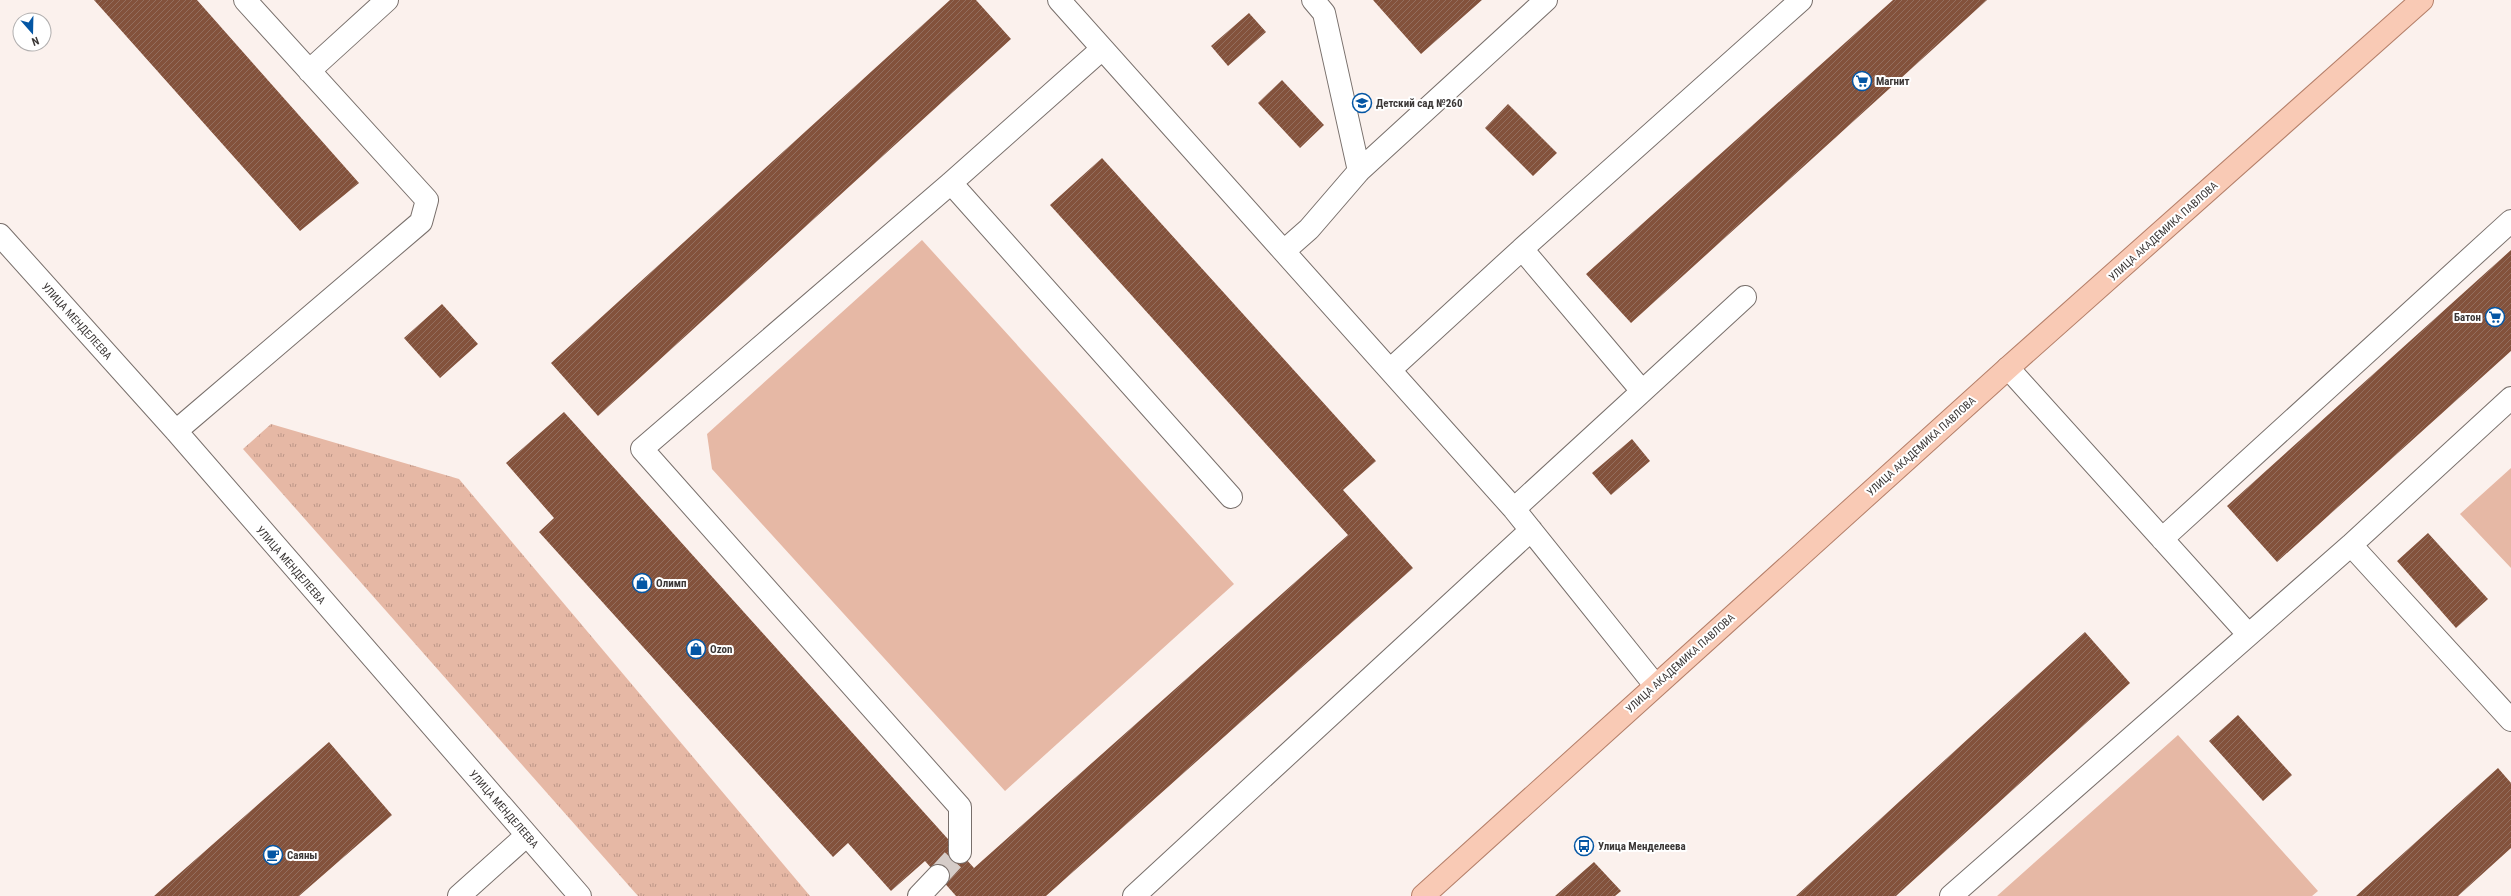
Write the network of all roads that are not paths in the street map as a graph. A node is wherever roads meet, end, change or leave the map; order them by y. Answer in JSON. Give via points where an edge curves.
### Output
{"nodes":[{"id":1,"x":245,"y":0,"type":"edge"},
{"id":2,"x":387,"y":0,"type":"edge"},
{"id":3,"x":1059,"y":0,"type":"edge"},
{"id":4,"x":1313,"y":0,"type":"edge"},
{"id":5,"x":1546,"y":0,"type":"edge"},
{"id":6,"x":1800,"y":0,"type":"edge"},
{"id":7,"x":2422,"y":0,"type":"edge"},
{"id":8,"x":1102,"y":48,"type":"junction"},
{"id":9,"x":309,"y":71,"type":"junction"},
{"id":10,"x":1359,"y":170,"type":"junction"},
{"id":11,"x":951,"y":183,"type":"junction"},
{"id":12,"x":2511,"y":221,"type":"edge"},
{"id":13,"x":0,"y":235,"type":"edge"},
{"id":14,"x":1522,"y":249,"type":"junction"},
{"id":15,"x":1284,"y":251,"type":"junction"},
{"id":16,"x":1744,"y":297,"type":"dead end"},
{"id":17,"x":2008,"y":368,"type":"junction"},
{"id":18,"x":1390,"y":370,"type":"junction"},
{"id":19,"x":1642,"y":392,"type":"junction"},
{"id":20,"x":2511,"y":398,"type":"edge"},
{"id":21,"x":176,"y":431,"type":"junction"},
{"id":22,"x":1232,"y":496,"type":"dead end"},
{"id":23,"x":1514,"y":509,"type":"junction"},
{"id":24,"x":1531,"y":530,"type":"junction"},
{"id":25,"x":2162,"y":539,"type":"junction"},
{"id":26,"x":2351,"y":545,"type":"junction"},
{"id":27,"x":2248,"y":634,"type":"junction"},
{"id":28,"x":1655,"y":685,"type":"junction"},
{"id":29,"x":2511,"y":720,"type":"edge"},
{"id":30,"x":527,"y":835,"type":"junction"},
{"id":31,"x":960,"y":852,"type":"tunnel mouth"},
{"id":32,"x":938,"y":876,"type":"tunnel mouth"},
{"id":33,"x":459,"y":896,"type":"edge"},
{"id":34,"x":580,"y":896,"type":"edge"},
{"id":35,"x":919,"y":896,"type":"edge"},
{"id":36,"x":1134,"y":896,"type":"edge"},
{"id":37,"x":1423,"y":896,"type":"edge"},
{"id":38,"x":1951,"y":896,"type":"edge"}],
"edges":[{"from":1,"to":9,"type":"street"},
{"from":2,"to":9,"type":"street"},
{"from":3,"to":8,"type":"street"},
{"from":4,"to":10,"type":"street","via":[[1324,13]]},
{"from":5,"to":10,"type":"street"},
{"from":6,"to":14,"type":"street"},
{"from":7,"to":17,"type":"main road","name":"УЛИЦА АКАДЕМИКА ПАВЛОВА"},
{"from":8,"to":11,"type":"street"},
{"from":8,"to":15,"type":"street"},
{"from":9,"to":21,"type":"street","via":[[427,200],[421,222]]},
{"from":10,"to":15,"type":"street","via":[[1308,229]]},
{"from":11,"to":22,"type":"street"},
{"from":11,"to":31,"type":"street","via":[[642,449],[960,807]]},
{"from":12,"to":25,"type":"street"},
{"from":13,"to":21,"type":"street","name":"УЛИЦА МЕНДЕЛЕЕВА"},
{"from":14,"to":18,"type":"street"},
{"from":14,"to":19,"type":"street"},
{"from":15,"to":18,"type":"street"},
{"from":16,"to":19,"type":"street"},
{"from":17,"to":25,"type":"street"},
{"from":17,"to":28,"type":"main road","name":"УЛИЦА АКАДЕМИКА ПАВЛОВА"},
{"from":18,"to":23,"type":"street"},
{"from":19,"to":23,"type":"street"},
{"from":20,"to":26,"type":"street"},
{"from":21,"to":30,"type":"street","name":"УЛИЦА МЕНДЕЛЕЕВА"},
{"from":23,"to":24,"type":"street"},
{"from":24,"to":28,"type":"street"},
{"from":24,"to":36,"type":"street"},
{"from":25,"to":27,"type":"street"},
{"from":26,"to":27,"type":"street"},
{"from":26,"to":29,"type":"street"},
{"from":27,"to":38,"type":"street"},
{"from":28,"to":37,"type":"main road","name":"УЛИЦА АКАДЕМИКА ПАВЛОВА","via":[[1546,787]]},
{"from":30,"to":33,"type":"street"},
{"from":30,"to":34,"type":"street","name":"УЛИЦА МЕНДЕЛЕЕВА"},
{"from":32,"to":35,"type":"street"}]}
